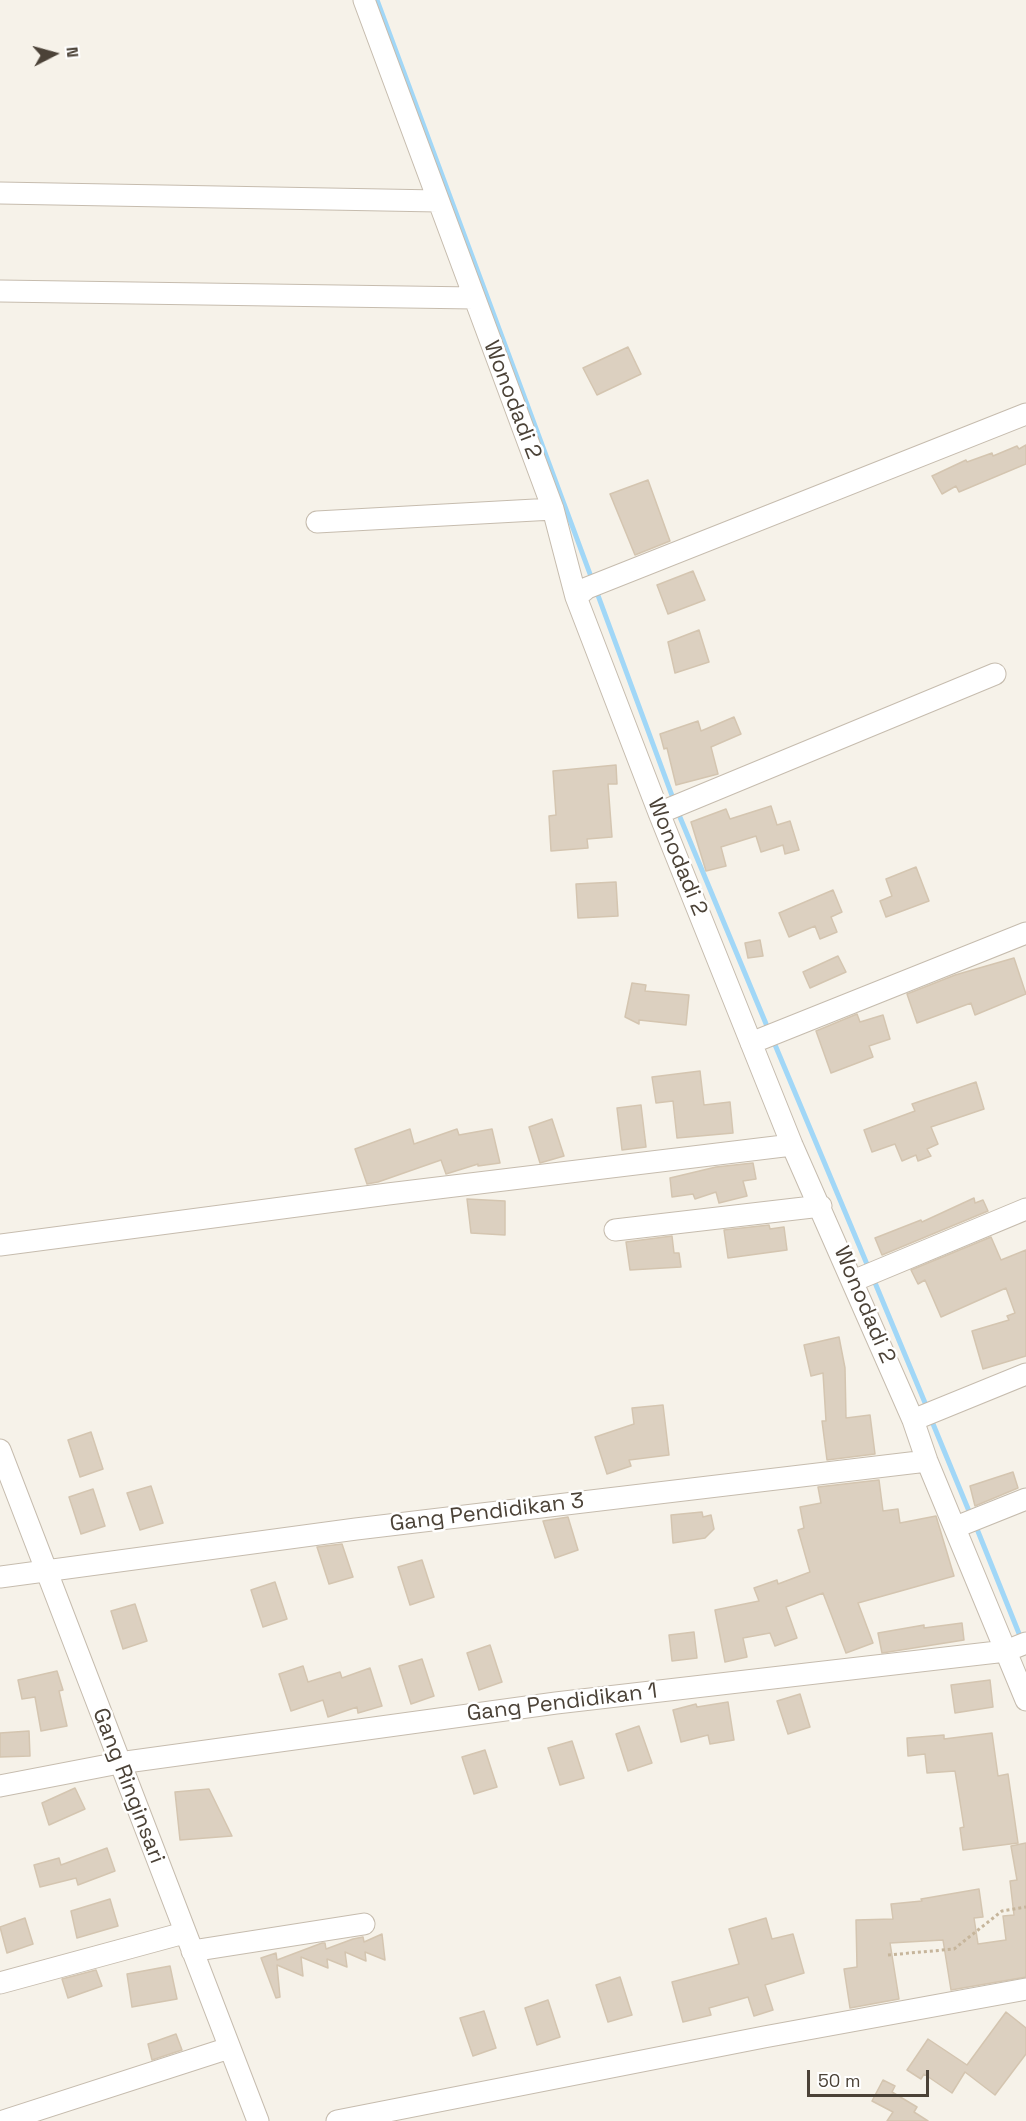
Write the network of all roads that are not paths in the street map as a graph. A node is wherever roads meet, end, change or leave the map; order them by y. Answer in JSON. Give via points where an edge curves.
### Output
{"nodes":[{"id":1,"x":364,"y":0,"type":"edge"},
{"id":2,"x":0,"y":194,"type":"edge"},
{"id":3,"x":438,"y":201,"type":"junction"},
{"id":4,"x":0,"y":291,"type":"edge"},
{"id":5,"x":474,"y":298,"type":"junction"},
{"id":6,"x":1026,"y":414,"type":"edge"},
{"id":7,"x":553,"y":509,"type":"junction"},
{"id":8,"x":316,"y":522,"type":"dead end"},
{"id":9,"x":581,"y":592,"type":"junction"},
{"id":10,"x":995,"y":674,"type":"dead end"},
{"id":11,"x":661,"y":812,"type":"junction"},
{"id":12,"x":1026,"y":933,"type":"edge"},
{"id":13,"x":752,"y":1043,"type":"junction"},
{"id":14,"x":792,"y":1145,"type":"junction"},
{"id":15,"x":821,"y":1206,"type":"junction"},
{"id":16,"x":1026,"y":1209,"type":"edge"},
{"id":17,"x":615,"y":1230,"type":"dead end"},
{"id":18,"x":0,"y":1245,"type":"edge"},
{"id":19,"x":853,"y":1281,"type":"junction"},
{"id":20,"x":1026,"y":1374,"type":"edge"},
{"id":21,"x":913,"y":1420,"type":"junction"},
{"id":22,"x":0,"y":1450,"type":"edge"},
{"id":23,"x":927,"y":1461,"type":"junction"},
{"id":24,"x":1026,"y":1499,"type":"edge"},
{"id":25,"x":956,"y":1527,"type":"junction"},
{"id":26,"x":48,"y":1571,"type":"junction"},
{"id":27,"x":0,"y":1577,"type":"edge"},
{"id":28,"x":1026,"y":1643,"type":"edge"},
{"id":29,"x":1006,"y":1651,"type":"junction"},
{"id":30,"x":1026,"y":1700,"type":"edge"},
{"id":31,"x":119,"y":1763,"type":"junction"},
{"id":32,"x":0,"y":1786,"type":"edge"},
{"id":33,"x":364,"y":1924,"type":"dead end"},
{"id":34,"x":188,"y":1942,"type":"junction"},
{"id":35,"x":0,"y":1983,"type":"edge"},
{"id":36,"x":1026,"y":1989,"type":"edge"},
{"id":37,"x":229,"y":2048,"type":"junction"},
{"id":38,"x":3,"y":2121,"type":"edge"},
{"id":39,"x":258,"y":2121,"type":"edge"},
{"id":40,"x":338,"y":2121,"type":"edge"}],
"edges":[{"from":1,"to":3,"type":"street","name":"Wonodadi 2"},
{"from":2,"to":3,"type":"street"},
{"from":3,"to":5,"type":"street","name":"Wonodadi 2"},
{"from":4,"to":5,"type":"street"},
{"from":5,"to":7,"type":"street","name":"Wonodadi 2"},
{"from":6,"to":9,"type":"street"},
{"from":7,"to":8,"type":"street"},
{"from":7,"to":9,"type":"street","name":"Wonodadi 2"},
{"from":9,"to":11,"type":"street","name":"Wonodadi 2"},
{"from":10,"to":11,"type":"street"},
{"from":11,"to":13,"type":"street","name":"Wonodadi 2"},
{"from":12,"to":13,"type":"street"},
{"from":13,"to":14,"type":"street","name":"Wonodadi 2"},
{"from":14,"to":15,"type":"street","name":"Wonodadi 2"},
{"from":14,"to":18,"type":"street"},
{"from":15,"to":17,"type":"street"},
{"from":15,"to":19,"type":"street","name":"Wonodadi 2"},
{"from":16,"to":19,"type":"street"},
{"from":19,"to":21,"type":"street","name":"Wonodadi 2"},
{"from":20,"to":21,"type":"street"},
{"from":21,"to":23,"type":"street","name":"Wonodadi 2"},
{"from":22,"to":26,"type":"street","name":"Gang Ringinsari"},
{"from":23,"to":25,"type":"street","name":"Wonodadi 2"},
{"from":23,"to":26,"type":"street","name":"Gang Pendidikan 3","via":[[356,1529]]},
{"from":24,"to":25,"type":"street"},
{"from":25,"to":29,"type":"street","name":"Wonodadi 2"},
{"from":26,"to":27,"type":"street","name":"Gang Pendidikan 3"},
{"from":26,"to":31,"type":"street","name":"Gang Ringinsari"},
{"from":28,"to":29,"type":"street","name":"Gang Pendidikan 1"},
{"from":29,"to":30,"type":"street","name":"Wonodadi 2"},
{"from":29,"to":31,"type":"street","name":"Gang Pendidikan 1","via":[[556,1703]]},
{"from":31,"to":32,"type":"street","name":"Gang Pendidikan 1"},
{"from":31,"to":34,"type":"street","name":"Gang Ringinsari"},
{"from":33,"to":34,"type":"street"},
{"from":34,"to":35,"type":"street"},
{"from":34,"to":37,"type":"street","name":"Gang Ringinsari"},
{"from":36,"to":40,"type":"street"},
{"from":37,"to":38,"type":"street"},
{"from":37,"to":39,"type":"street","name":"Gang Ringinsari"}]}
